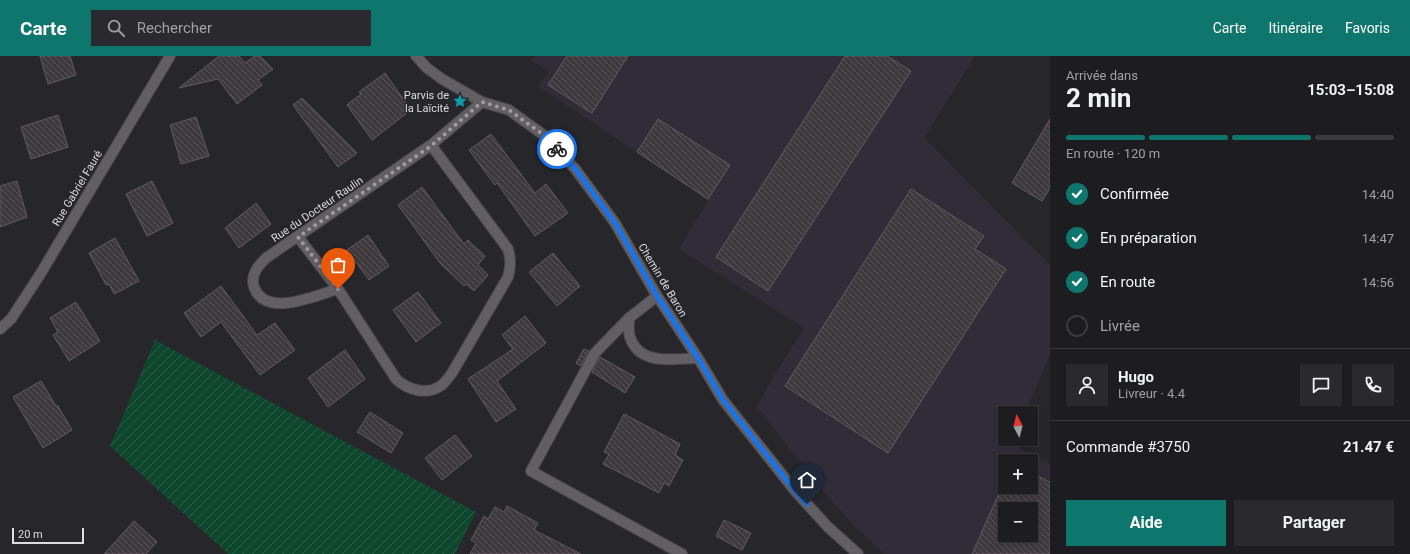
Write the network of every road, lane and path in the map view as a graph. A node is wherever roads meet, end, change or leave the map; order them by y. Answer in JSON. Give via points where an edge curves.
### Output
{"nodes":[{"id":1,"x":170,"y":56,"type":"edge"},
{"id":2,"x":416,"y":56,"type":"edge"},
{"id":3,"x":482,"y":102,"type":"junction"},
{"id":4,"x":431,"y":146,"type":"junction"},
{"id":5,"x":298,"y":237,"type":"junction"},
{"id":6,"x":338,"y":289,"type":"junction"},
{"id":7,"x":657,"y":296,"type":"junction"},
{"id":8,"x":629,"y":318,"type":"junction"},
{"id":9,"x":0,"y":329,"type":"edge"},
{"id":10,"x":698,"y":358,"type":"junction"},
{"id":11,"x":682,"y":554,"type":"edge"},
{"id":12,"x":858,"y":554,"type":"edge"}],
"edges":[{"from":1,"to":9,"type":"street","name":"Rue Gabriel Fauré","via":[[41,273],[11,319]]},
{"from":2,"to":3,"type":"street","name":"Chemin de Baron","via":[[442,79]]},
{"from":3,"to":4,"type":"street","name":"Rue du Docteur Raulin"},
{"from":3,"to":7,"type":"street","name":"Chemin de Baron","via":[[509,110],[545,136],[576,170],[615,223]]},
{"from":4,"to":5,"type":"street","name":"Rue du Docteur Raulin"},
{"from":4,"to":6,"type":"street","via":[[508,249],[511,257],[508,277],[452,373],[441,385],[429,390],[413,390],[402,385]]},
{"from":5,"to":6,"type":"street"},
{"from":5,"to":6,"type":"street","name":"Rue du Docteur Raulin","via":[[266,258],[256,268],[253,277],[254,288],[259,295],[277,305]]},
{"from":7,"to":8,"type":"street"},
{"from":7,"to":10,"type":"street","name":"Chemin de Baron"},
{"from":8,"to":10,"type":"street","via":[[629,336],[636,348],[647,357],[660,360]]},
{"from":8,"to":11,"type":"street","via":[[594,352],[531,472]]},
{"from":10,"to":12,"type":"street","name":"Chemin de Baron","via":[[723,400],[796,492],[828,527]]}]}
